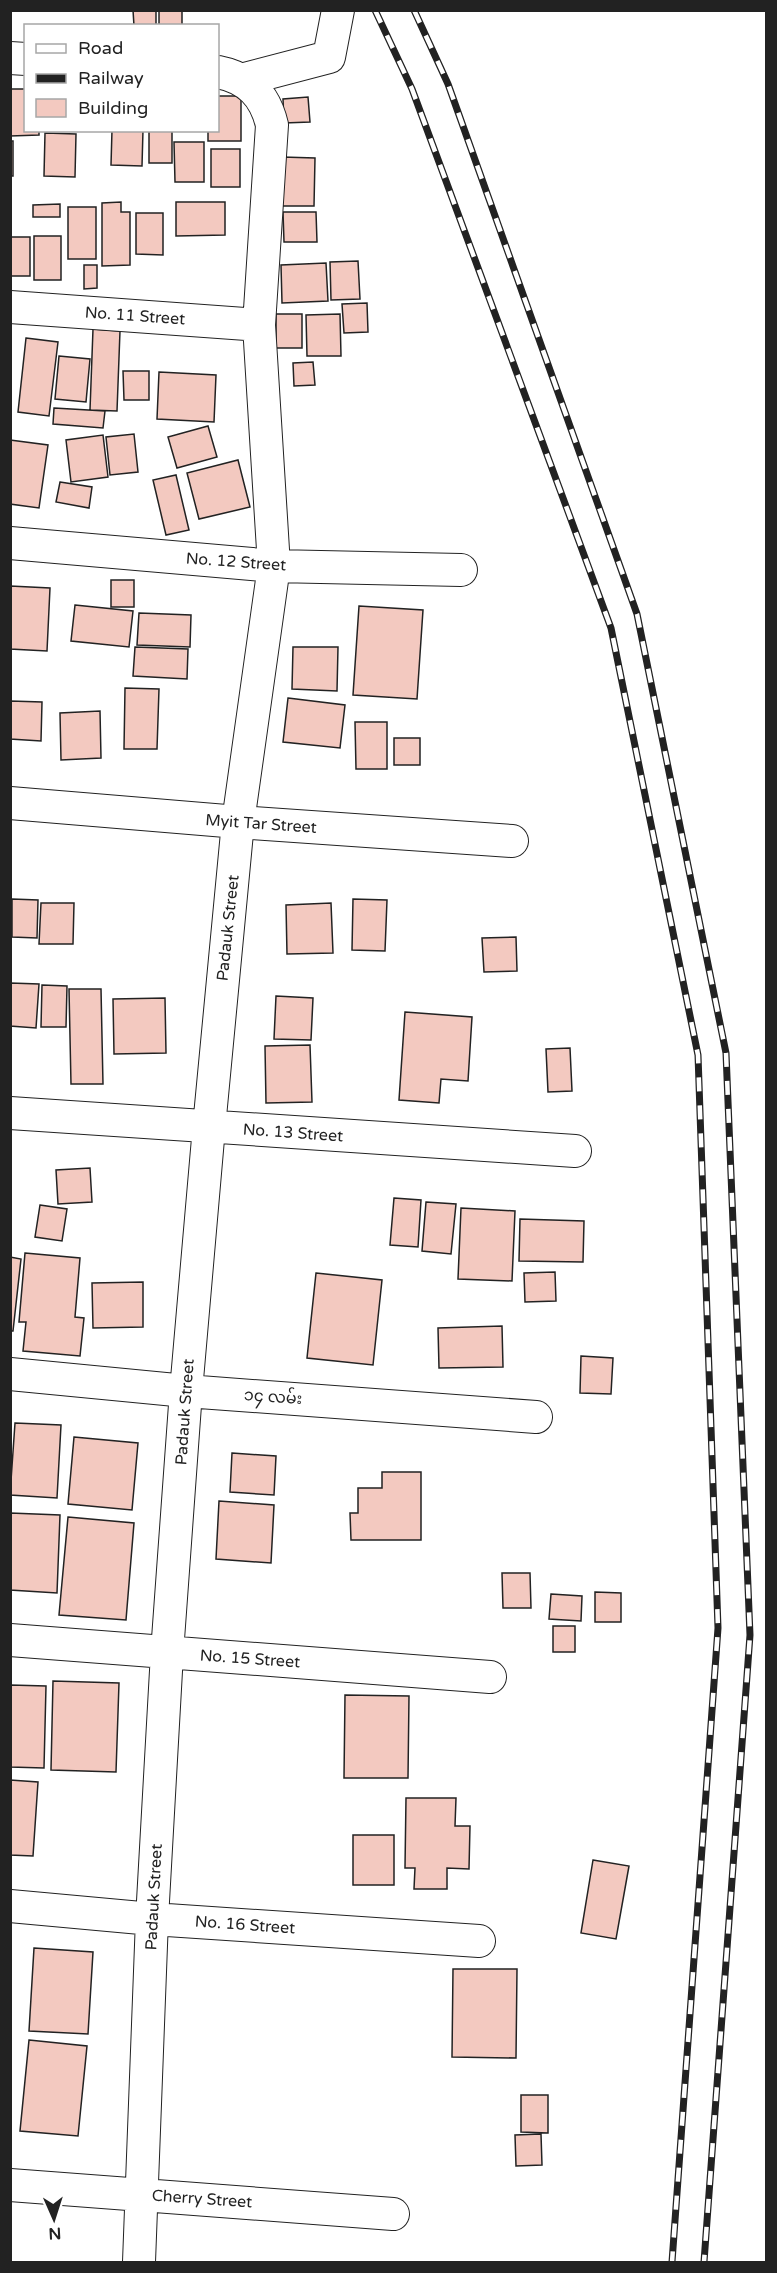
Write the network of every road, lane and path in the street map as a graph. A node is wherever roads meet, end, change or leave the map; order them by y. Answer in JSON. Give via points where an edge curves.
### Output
{"nodes":[{"id":1,"x":338,"y":10,"type":"edge"},
{"id":2,"x":229,"y":76,"type":"edge"},
{"id":3,"x":10,"y":307,"type":"edge"},
{"id":4,"x":259,"y":325,"type":"junction"},
{"id":5,"x":10,"y":543,"type":"edge"},
{"id":6,"x":274,"y":566,"type":"junction"},
{"id":7,"x":461,"y":570,"type":"dead end"},
{"id":8,"x":10,"y":803,"type":"edge"},
{"id":9,"x":238,"y":822,"type":"junction"},
{"id":10,"x":512,"y":841,"type":"dead end"},
{"id":11,"x":10,"y":1113,"type":"edge"},
{"id":12,"x":209,"y":1127,"type":"junction"},
{"id":13,"x":575,"y":1151,"type":"dead end"},
{"id":14,"x":10,"y":1374,"type":"edge"},
{"id":15,"x":186,"y":1391,"type":"junction"},
{"id":16,"x":536,"y":1417,"type":"dead end"},
{"id":17,"x":10,"y":1640,"type":"edge"},
{"id":18,"x":167,"y":1653,"type":"junction"},
{"id":19,"x":490,"y":1677,"type":"dead end"},
{"id":20,"x":10,"y":1906,"type":"edge"},
{"id":21,"x":152,"y":1919,"type":"junction"},
{"id":22,"x":479,"y":1941,"type":"dead end"},
{"id":23,"x":10,"y":2185,"type":"edge"},
{"id":24,"x":143,"y":2194,"type":"junction"},
{"id":25,"x":393,"y":2214,"type":"dead end"},
{"id":26,"x":139,"y":2262,"type":"edge"}],
"edges":[{"from":1,"to":2,"type":"street","via":[[329,57]]},
{"from":2,"to":4,"type":"street","name":"Padauk Street","via":[[259,93],[268,107],[272,125]]},
{"from":3,"to":4,"type":"street","name":"No. 11 Street"},
{"from":4,"to":6,"type":"street","name":"Padauk Street"},
{"from":5,"to":6,"type":"street","name":"No. 12 Street"},
{"from":6,"to":7,"type":"street","name":"No. 12 Street"},
{"from":6,"to":9,"type":"street","name":"Padauk Street"},
{"from":8,"to":9,"type":"street","name":"Myit Tar Street"},
{"from":9,"to":10,"type":"street","name":"Myit Tar Street"},
{"from":9,"to":12,"type":"street","name":"Padauk Street"},
{"from":11,"to":12,"type":"street","name":"No. 13 Street"},
{"from":12,"to":13,"type":"street","name":"No. 13 Street"},
{"from":12,"to":15,"type":"street","name":"Padauk Street"},
{"from":14,"to":15,"type":"street","name":"၁၄ လမ်း"},
{"from":15,"to":16,"type":"street","name":"၁၄ လမ်း"},
{"from":15,"to":18,"type":"street","name":"Padauk Street"},
{"from":17,"to":18,"type":"street","name":"No. 15 Street"},
{"from":18,"to":19,"type":"street","name":"No. 15 Street"},
{"from":18,"to":21,"type":"street","name":"Padauk Street"},
{"from":20,"to":21,"type":"street","name":"No. 16 Street"},
{"from":21,"to":22,"type":"street","name":"No. 16 Street"},
{"from":21,"to":24,"type":"street","name":"Padauk Street"},
{"from":23,"to":24,"type":"street","name":"Cherry Street"},
{"from":24,"to":25,"type":"street","name":"Cherry Street"},
{"from":24,"to":26,"type":"street","name":"Padauk Street"}]}
